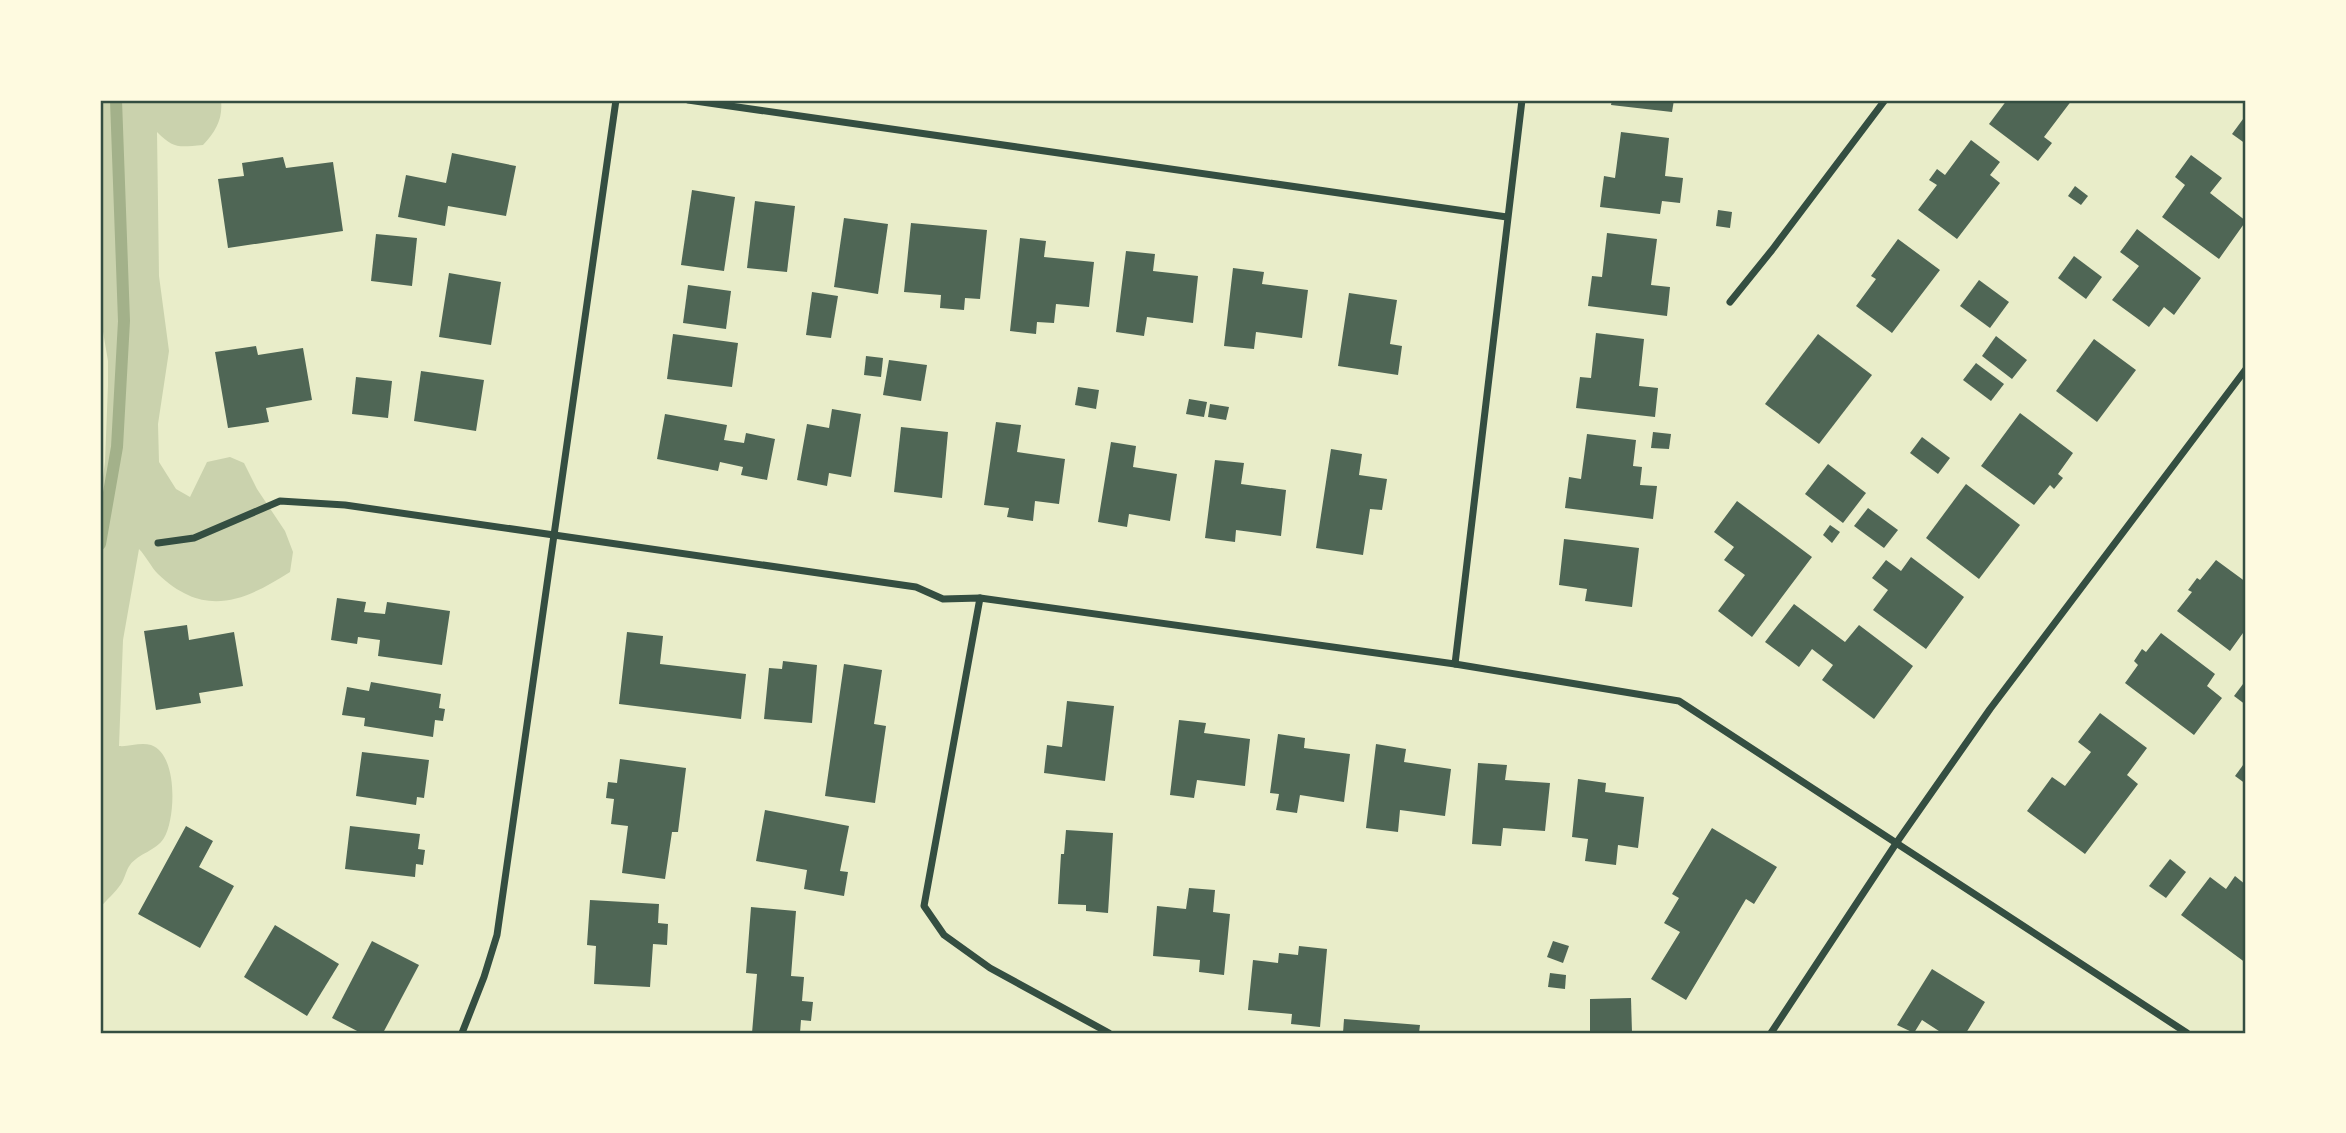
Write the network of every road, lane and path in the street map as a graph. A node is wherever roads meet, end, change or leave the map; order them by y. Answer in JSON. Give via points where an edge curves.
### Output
{"nodes":[{"id":1,"x":616,"y":100,"type":"edge"},
{"id":2,"x":688,"y":100,"type":"edge"},
{"id":3,"x":1522,"y":100,"type":"edge"},
{"id":4,"x":1885,"y":100,"type":"edge"},
{"id":5,"x":1507,"y":217,"type":"junction"},
{"id":6,"x":1730,"y":302,"type":"dead end"},
{"id":7,"x":2246,"y":369,"type":"edge"},
{"id":8,"x":553,"y":535,"type":"junction"},
{"id":9,"x":158,"y":544,"type":"dead end"},
{"id":10,"x":980,"y":597,"type":"junction"},
{"id":11,"x":1455,"y":664,"type":"junction"},
{"id":12,"x":1897,"y":842,"type":"junction"},
{"id":13,"x":462,"y":1033,"type":"edge"},
{"id":14,"x":1109,"y":1033,"type":"edge"},
{"id":15,"x":1771,"y":1033,"type":"edge"},
{"id":16,"x":2187,"y":1033,"type":"edge"}],
"edges":[{"from":1,"to":8,"type":"street"},
{"from":2,"to":5,"type":"street"},
{"from":3,"to":5,"type":"street"},
{"from":4,"to":6,"type":"street"},
{"from":5,"to":11,"type":"street"},
{"from":7,"to":12,"type":"street","via":[[1990,709]]},
{"from":8,"to":9,"type":"street","via":[[280,500],[194,538]]},
{"from":8,"to":10,"type":"street","via":[[916,587],[943,599]]},
{"from":8,"to":13,"type":"street","via":[[497,935]]},
{"from":10,"to":11,"type":"street"},
{"from":10,"to":14,"type":"street","via":[[924,906],[944,935],[990,968]]},
{"from":11,"to":12,"type":"street","via":[[1679,701]]},
{"from":12,"to":15,"type":"street"},
{"from":12,"to":16,"type":"street"}]}
